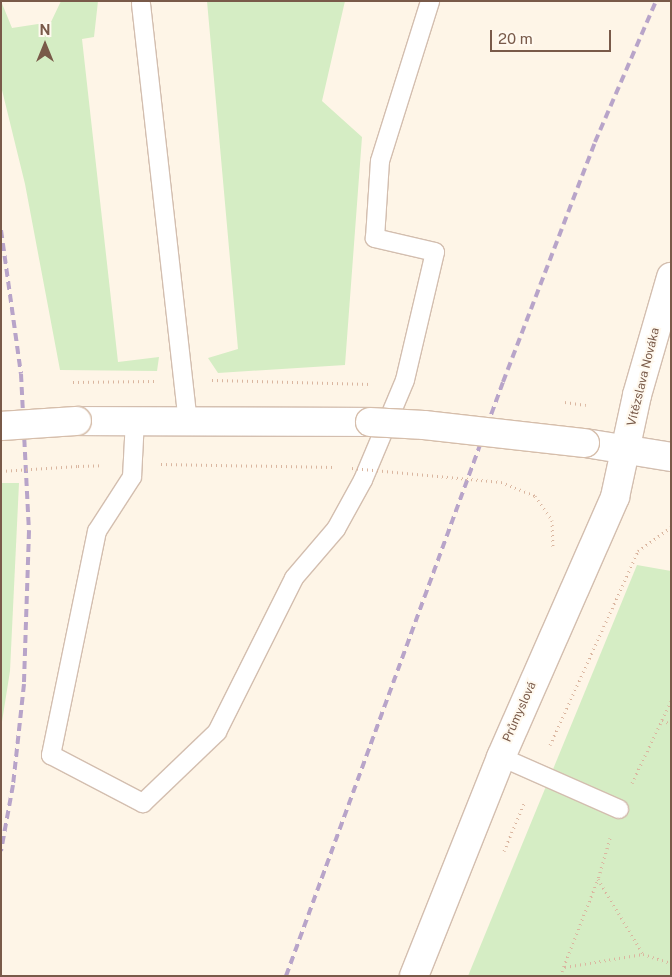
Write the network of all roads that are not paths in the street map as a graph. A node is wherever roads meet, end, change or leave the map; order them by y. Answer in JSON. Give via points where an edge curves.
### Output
{"nodes":[{"id":1,"x":430,"y":1,"type":"edge"},
{"id":2,"x":141,"y":4,"type":"dead end"},
{"id":3,"x":671,"y":277,"type":"edge"},
{"id":4,"x":135,"y":420,"type":"junction"},
{"id":5,"x":188,"y":420,"type":"junction"},
{"id":6,"x":1,"y":426,"type":"edge"},
{"id":7,"x":628,"y":450,"type":"junction"},
{"id":8,"x":671,"y":457,"type":"edge"},
{"id":9,"x":501,"y":757,"type":"junction"},
{"id":10,"x":620,"y":809,"type":"road end"},
{"id":11,"x":414,"y":976,"type":"edge"}],
"edges":[{"from":1,"to":4,"type":"lane","via":[[380,161],[376,219],[375,238],[435,252],[405,380],[363,480],[336,529],[294,578],[217,732],[143,803],[51,755],[97,531],[132,477]]},
{"from":2,"to":5,"type":"lane"},
{"from":3,"to":7,"type":"street","name":"Vítězslava Nováka","via":[[637,395]]},
{"from":4,"to":5,"type":"street"},
{"from":4,"to":6,"type":"street","bridge":true},
{"from":5,"to":7,"type":"street","bridge":true,"via":[[370,422],[480,430]]},
{"from":7,"to":8,"type":"street"},
{"from":7,"to":9,"type":"street","name":"Průmyslová","via":[[616,497]]},
{"from":9,"to":10,"type":"lane"},
{"from":9,"to":11,"type":"street","name":"Průmyslová"}]}
